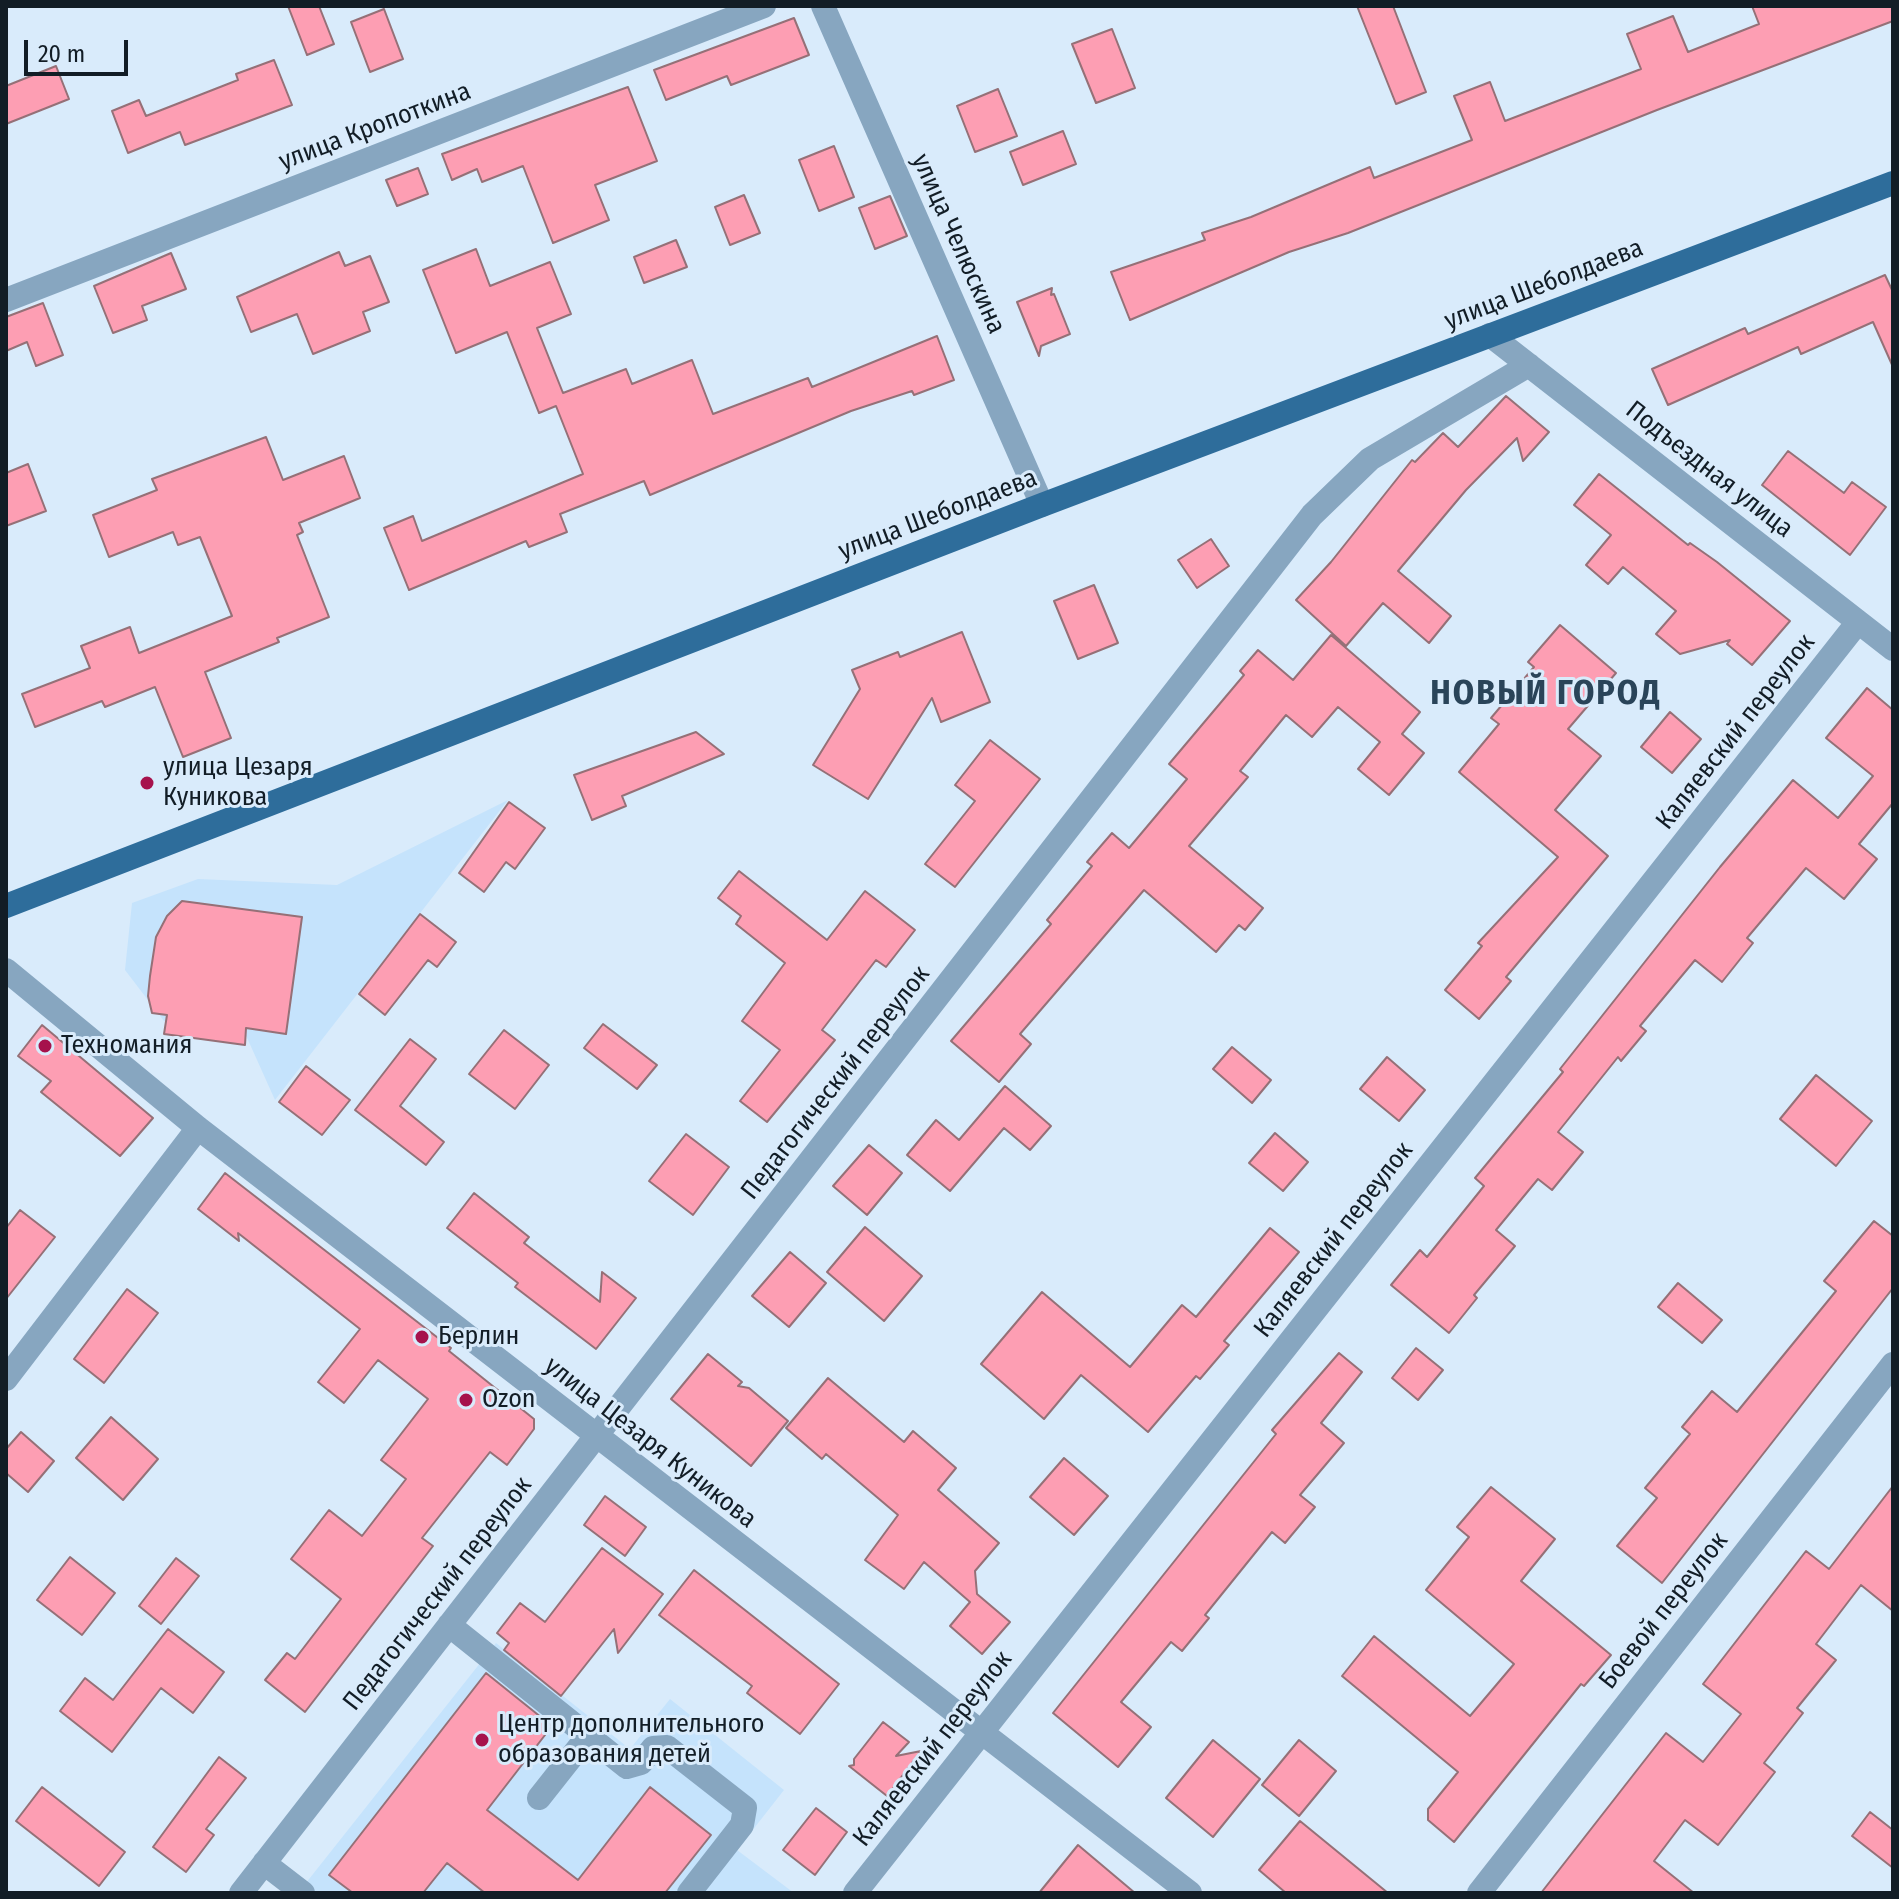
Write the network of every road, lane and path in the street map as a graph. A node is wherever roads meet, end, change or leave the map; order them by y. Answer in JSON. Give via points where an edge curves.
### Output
{"nodes":[{"id":1,"x":764,"y":6,"type":"edge"},
{"id":2,"x":823,"y":6,"type":"edge"},
{"id":3,"x":1893,"y":183,"type":"edge"},
{"id":4,"x":6,"y":300,"type":"edge"},
{"id":5,"x":1490,"y":335,"type":"junction"},
{"id":6,"x":1529,"y":365,"type":"junction"},
{"id":7,"x":1042,"y":505,"type":"junction"},
{"id":8,"x":1858,"y":622,"type":"junction"},
{"id":9,"x":1893,"y":649,"type":"edge"},
{"id":10,"x":6,"y":906,"type":"edge"},
{"id":11,"x":6,"y":970,"type":"edge"},
{"id":12,"x":198,"y":1128,"type":"junction"},
{"id":13,"x":1893,"y":1364,"type":"edge"},
{"id":14,"x":6,"y":1379,"type":"edge"},
{"id":15,"x":596,"y":1437,"type":"junction"},
{"id":16,"x":449,"y":1625,"type":"junction"},
{"id":17,"x":980,"y":1733,"type":"junction"},
{"id":18,"x":588,"y":1736,"type":"junction"},
{"id":19,"x":539,"y":1798,"type":"dead end"},
{"id":20,"x":264,"y":1863,"type":"junction"},
{"id":21,"x":241,"y":1893,"type":"edge"},
{"id":22,"x":303,"y":1893,"type":"edge"},
{"id":23,"x":689,"y":1893,"type":"edge"},
{"id":24,"x":855,"y":1893,"type":"edge"},
{"id":25,"x":1190,"y":1893,"type":"edge"},
{"id":26,"x":1479,"y":1893,"type":"edge"}],
"edges":[{"from":1,"to":4,"type":"street","name":"улица Кропоткина"},
{"from":2,"to":7,"type":"street","name":"улица Челюскина"},
{"from":3,"to":5,"type":"main road","name":"улица Шеболдаева"},
{"from":5,"to":6,"type":"street","name":"Подъездная улица"},
{"from":5,"to":7,"type":"main road","name":"улица Шеболдаева"},
{"from":6,"to":8,"type":"street","name":"Подъездная улица"},
{"from":6,"to":15,"type":"street","name":"Педагогический переулок","via":[[1370,459],[1312,515]]},
{"from":7,"to":10,"type":"main road","name":"улица Шеболдаева"},
{"from":8,"to":9,"type":"street","name":"Подъездная улица"},
{"from":8,"to":17,"type":"street","name":"Каляевский переулок"},
{"from":11,"to":12,"type":"street","name":"улица Цезаря Куникова"},
{"from":12,"to":14,"type":"street"},
{"from":12,"to":15,"type":"street","name":"улица Цезаря Куникова"},
{"from":13,"to":26,"type":"street","name":"Боевой переулок"},
{"from":15,"to":16,"type":"street","name":"Педагогический переулок"},
{"from":15,"to":17,"type":"street","name":"улица Цезаря Куникова"},
{"from":16,"to":18,"type":"street"},
{"from":16,"to":20,"type":"street","name":"Педагогический переулок"},
{"from":17,"to":24,"type":"street","name":"Каляевский переулок"},
{"from":17,"to":25,"type":"street","name":"улица Цезаря Куникова"},
{"from":18,"to":19,"type":"street"},
{"from":18,"to":23,"type":"street","via":[[627,1767],[641,1763],[653,1748],[667,1747],[745,1808],[742,1825]]},
{"from":20,"to":21,"type":"street","name":"Педагогический переулок"},
{"from":20,"to":22,"type":"street"}]}
